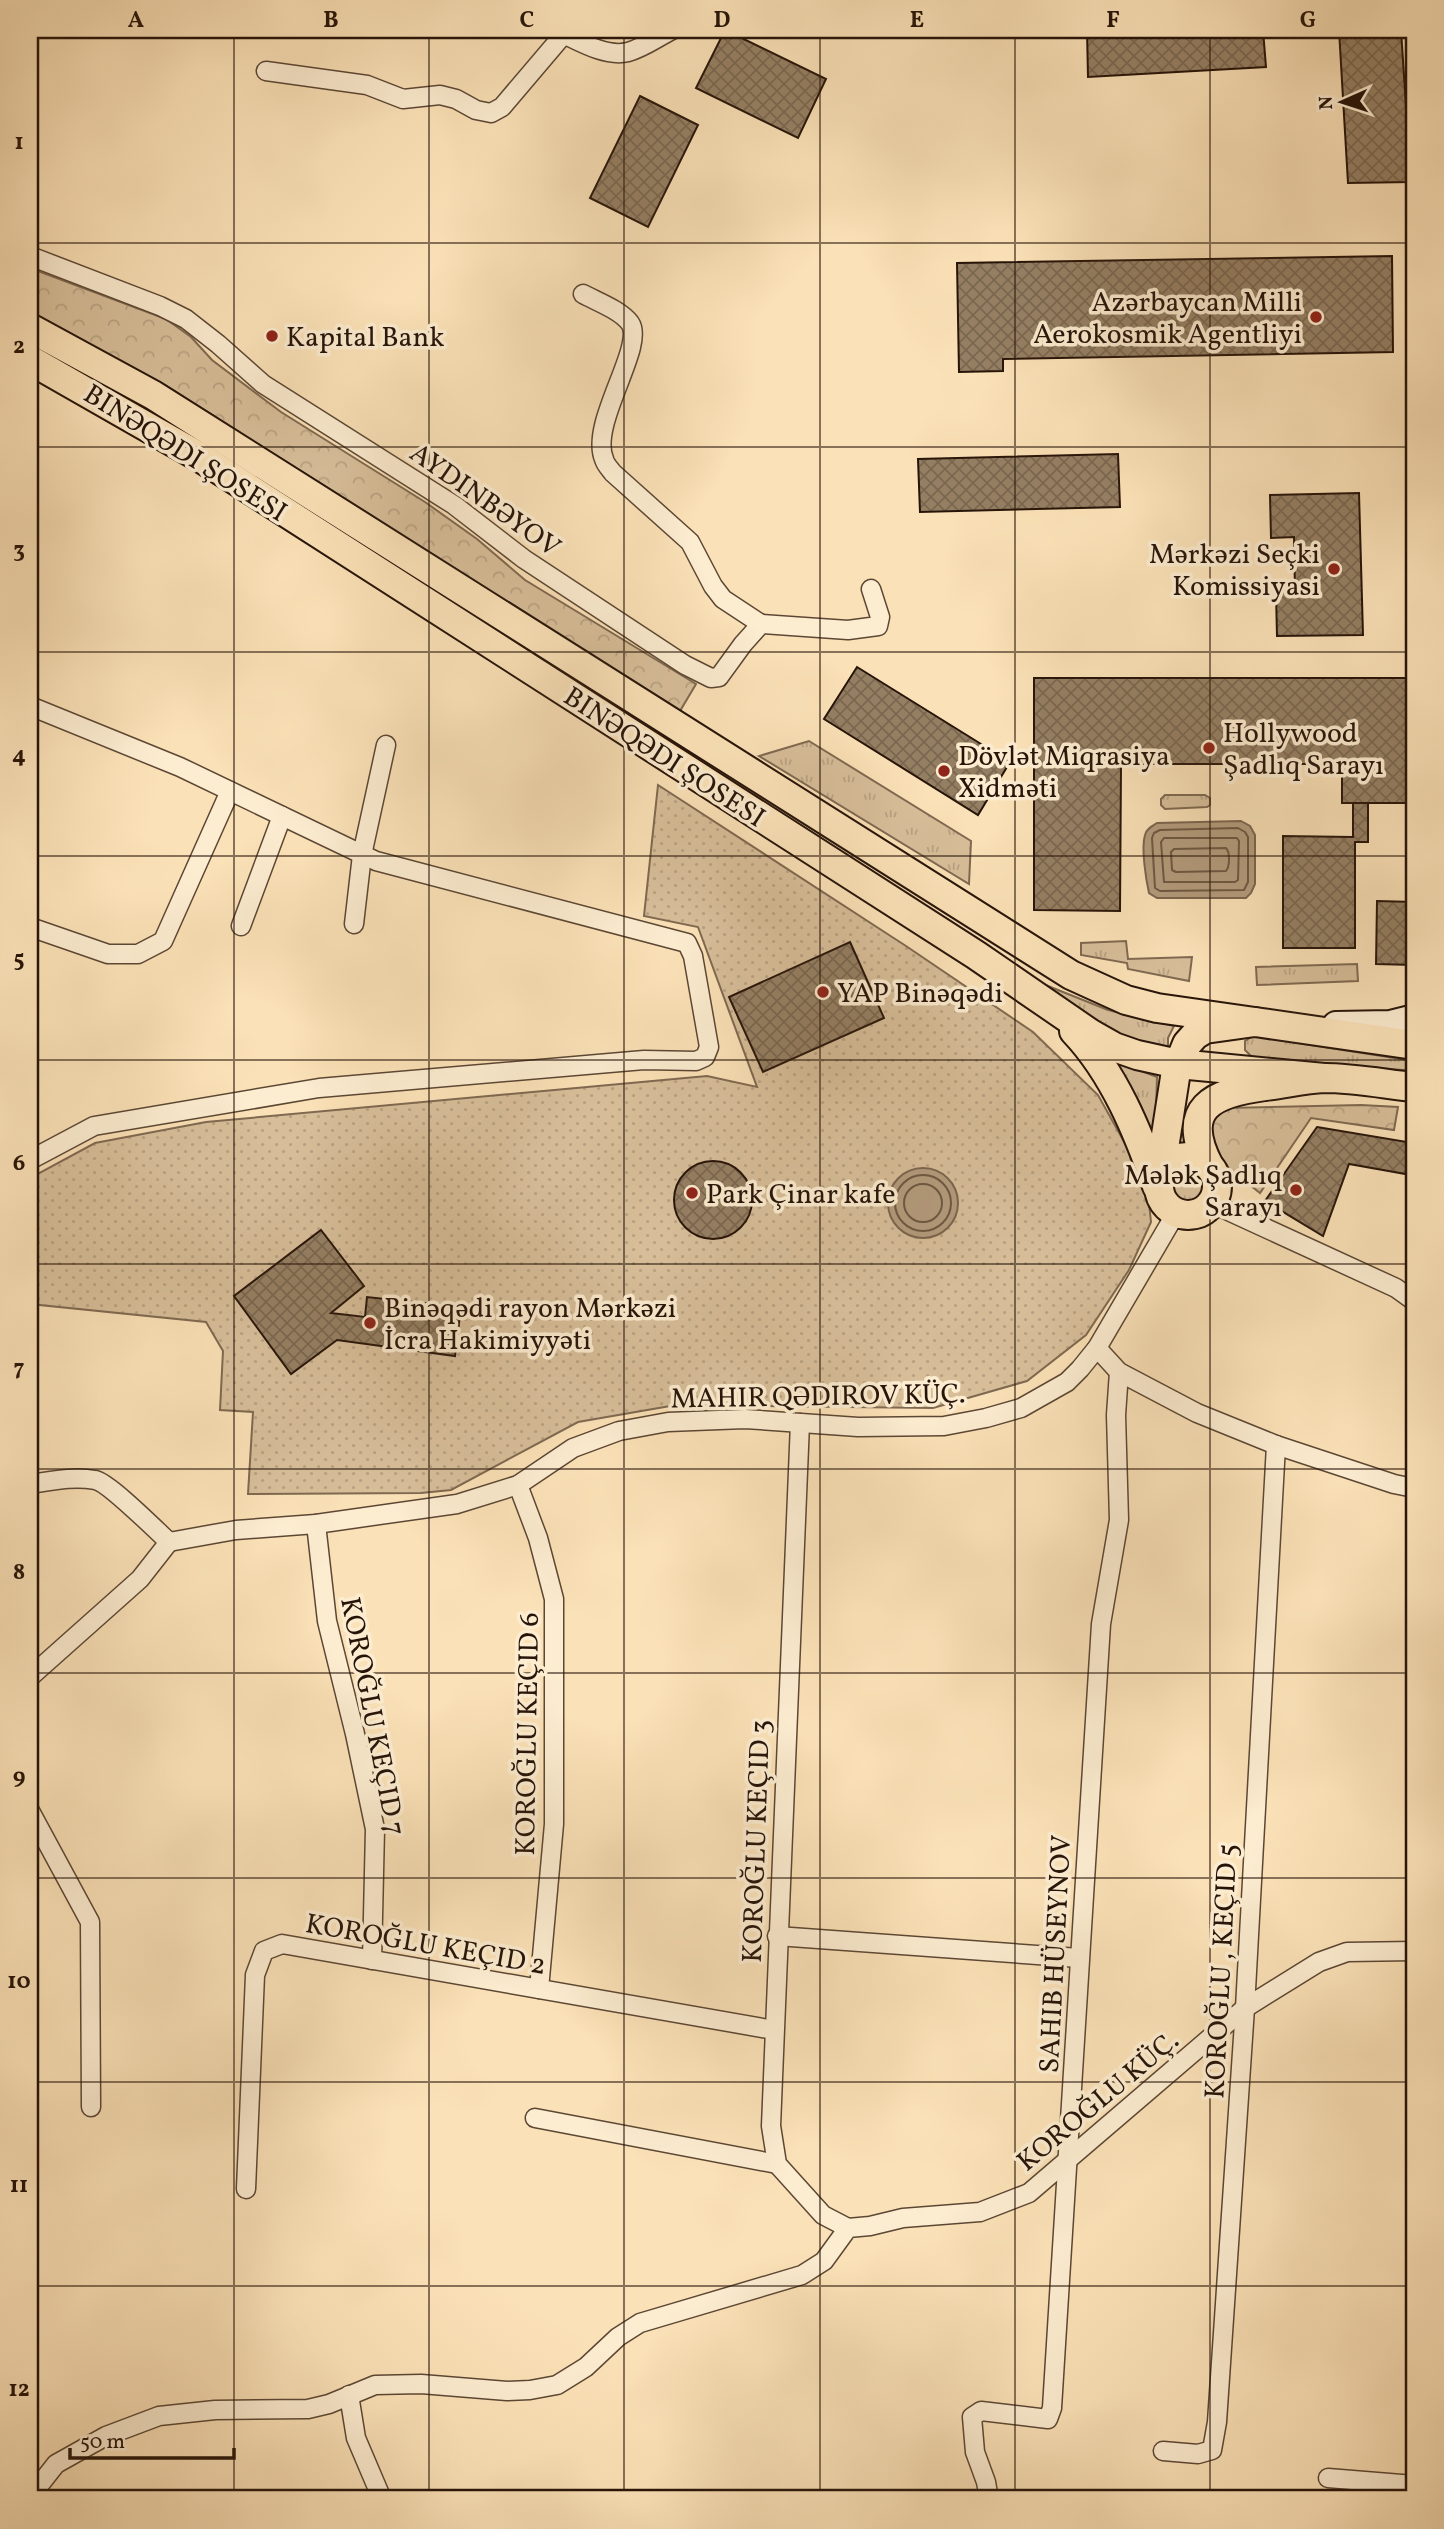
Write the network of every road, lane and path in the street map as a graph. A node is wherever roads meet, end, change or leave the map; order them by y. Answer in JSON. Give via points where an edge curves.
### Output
{"nodes":[{"id":1,"x":672,"y":30,"type":"edge"},
{"id":2,"x":559,"y":32,"type":"edge"},
{"id":3,"x":266,"y":71,"type":"dead end"},
{"id":4,"x":30,"y":256,"type":"edge"},
{"id":5,"x":583,"y":294,"type":"dead end"},
{"id":6,"x":30,"y":328,"type":"edge"},
{"id":7,"x":30,"y":360,"type":"edge"},
{"id":8,"x":871,"y":589,"type":"dead end"},
{"id":9,"x":761,"y":624,"type":"junction"},
{"id":10,"x":30,"y":706,"type":"edge"},
{"id":11,"x":386,"y":746,"type":"dead end"},
{"id":12,"x":230,"y":791,"type":"junction"},
{"id":13,"x":282,"y":816,"type":"junction"},
{"id":14,"x":362,"y":855,"type":"junction"},
{"id":15,"x":354,"y":924,"type":"dead end"},
{"id":16,"x":241,"y":926,"type":"dead end"},
{"id":17,"x":30,"y":927,"type":"edge"},
{"id":18,"x":1055,"y":1011,"type":"junction"},
{"id":19,"x":1414,"y":1018,"type":"edge"},
{"id":20,"x":1268,"y":1024,"type":"junction"},
{"id":21,"x":1414,"y":1045,"type":"edge"},
{"id":22,"x":1178,"y":1063,"type":"junction"},
{"id":23,"x":1324,"y":1078,"type":"junction"},
{"id":24,"x":1414,"y":1087,"type":"edge"},
{"id":25,"x":30,"y":1160,"type":"edge"},
{"id":26,"x":1209,"y":1166,"type":"junction"},
{"id":27,"x":1165,"y":1195,"type":"junction"},
{"id":28,"x":1211,"y":1203,"type":"junction"},
{"id":29,"x":1414,"y":1301,"type":"edge"},
{"id":30,"x":1097,"y":1348,"type":"junction"},
{"id":31,"x":1119,"y":1372,"type":"junction"},
{"id":32,"x":800,"y":1423,"type":"junction"},
{"id":33,"x":1276,"y":1445,"type":"junction"},
{"id":34,"x":30,"y":1483,"type":"edge"},
{"id":35,"x":518,"y":1485,"type":"junction"},
{"id":36,"x":1414,"y":1488,"type":"edge"},
{"id":37,"x":316,"y":1524,"type":"junction"},
{"id":38,"x":169,"y":1542,"type":"junction"},
{"id":39,"x":30,"y":1677,"type":"edge"},
{"id":40,"x":30,"y":1811,"type":"edge"},
{"id":41,"x":777,"y":1936,"type":"junction"},
{"id":42,"x":1414,"y":1951,"type":"edge"},
{"id":43,"x":1079,"y":1958,"type":"junction"},
{"id":44,"x":372,"y":1960,"type":"junction"},
{"id":45,"x":538,"y":1989,"type":"junction"},
{"id":46,"x":1245,"y":2008,"type":"junction"},
{"id":47,"x":774,"y":2031,"type":"junction"},
{"id":48,"x":91,"y":2107,"type":"dead end"},
{"id":49,"x":535,"y":2118,"type":"dead end"},
{"id":50,"x":1068,"y":2162,"type":"junction"},
{"id":51,"x":776,"y":2164,"type":"junction"},
{"id":52,"x":246,"y":2189,"type":"dead end"},
{"id":53,"x":848,"y":2228,"type":"junction"},
{"id":54,"x":349,"y":2395,"type":"junction"},
{"id":55,"x":1163,"y":2451,"type":"dead end"},
{"id":56,"x":1328,"y":2478,"type":"dead end"},
{"id":57,"x":1414,"y":2485,"type":"edge"},
{"id":58,"x":30,"y":2497,"type":"edge"},
{"id":59,"x":382,"y":2499,"type":"edge"},
{"id":60,"x":989,"y":2499,"type":"edge"}],
"edges":[{"from":1,"to":2,"type":"street","via":[[618,53]]},
{"from":2,"to":3,"type":"street","via":[[502,107],[491,113],[440,95],[403,99],[367,85]]},
{"from":4,"to":9,"type":"street","via":[[186,319],[263,384],[454,505],[524,559],[685,665],[711,678],[719,677]]},
{"from":5,"to":9,"type":"street","via":[[632,326],[633,342],[607,414],[603,459],[690,542],[723,599]]},
{"from":6,"to":20,"type":"main road","name":"BINƏQƏDI ŞOSESI","via":[[163,402],[1071,975],[1126,1000],[1157,1008]]},
{"from":7,"to":18,"type":"main road","name":"BINƏQƏDI ŞOSESI","via":[[198,456],[976,955]]},
{"from":8,"to":9,"type":"street","via":[[880,617],[878,626],[848,631]]},
{"from":10,"to":12,"type":"street"},
{"from":11,"to":14,"type":"street"},
{"from":12,"to":13,"type":"street"},
{"from":12,"to":17,"type":"street","via":[[163,941],[138,954],[108,954]]},
{"from":13,"to":14,"type":"street"},
{"from":13,"to":16,"type":"street"},
{"from":14,"to":15,"type":"street"},
{"from":14,"to":25,"type":"street","via":[[687,943],[709,1047],[705,1057],[319,1088],[94,1126]]},
{"from":18,"to":22,"type":"main road","name":"BINƏQƏDI ŞOSESI","via":[[1114,1047]]},
{"from":18,"to":27,"type":"main road","via":[[1085,1044],[1110,1082]]},
{"from":19,"to":20,"type":"main road","via":[[1390,1024]]},
{"from":20,"to":21,"type":"main road","name":"BINƏQƏDI ŞOSESI"},
{"from":20,"to":22,"type":"main road","via":[[1205,1029],[1187,1044]]},
{"from":22,"to":23,"type":"main road","name":"BINƏQƏDI ŞOSESI"},
{"from":22,"to":27,"type":"main road"},
{"from":23,"to":24,"type":"main road"},
{"from":23,"to":26,"type":"main road","via":[[1229,1092],[1210,1102],[1197,1124],[1200,1149]]},
{"from":26,"to":27,"type":"main road","via":[[1199,1158],[1180,1157],[1168,1163]]},
{"from":26,"to":28,"type":"main road","via":[[1217,1184]]},
{"from":27,"to":28,"type":"main road","via":[[1195,1214]]},
{"from":27,"to":30,"type":"street","name":"MAHIR QƏDIROV KÜÇ."},
{"from":28,"to":29,"type":"street","via":[[1396,1288]]},
{"from":30,"to":31,"type":"street"},
{"from":30,"to":32,"type":"street","name":"MAHIR QƏDIROV KÜÇ.","via":[[1067,1382],[1021,1408],[986,1418],[944,1426]]},
{"from":31,"to":33,"type":"street","via":[[1198,1413]]},
{"from":31,"to":43,"type":"street","name":"SAHIB HÜSEYNOV","via":[[1119,1520],[1101,1624]]},
{"from":32,"to":35,"type":"street","name":"MAHIR QƏDIROV KÜÇ.","via":[[745,1419],[668,1422],[619,1431],[573,1448]]},
{"from":32,"to":41,"type":"street","name":"KOROĞLU KEÇID 3"},
{"from":33,"to":36,"type":"street"},
{"from":33,"to":46,"type":"street","name":"KOROĞLU , KEÇID 5"},
{"from":34,"to":38,"type":"street","via":[[98,1480]]},
{"from":35,"to":37,"type":"street","name":"MAHIR QƏDIROV KÜÇ.","via":[[457,1504]]},
{"from":35,"to":45,"type":"street","name":"KOROĞLU KEÇID 6","via":[[554,1599],[554,1824]]},
{"from":37,"to":38,"type":"street","name":"MAHIR QƏDIROV KÜÇ.","via":[[236,1530]]},
{"from":37,"to":44,"type":"street","name":"KOROĞLU KEÇID 7","via":[[327,1621],[375,1829]]},
{"from":38,"to":39,"type":"street","via":[[140,1579]]},
{"from":40,"to":48,"type":"street","via":[[90,1922]]},
{"from":41,"to":43,"type":"street"},
{"from":41,"to":47,"type":"street","name":"KOROĞLU KEÇID 3"},
{"from":42,"to":46,"type":"street","name":"KOROĞLU KÜÇ.","via":[[1347,1952],[1319,1962]]},
{"from":43,"to":50,"type":"street","name":"SAHIB HÜSEYNOV"},
{"from":44,"to":45,"type":"street","name":"KOROĞLU KEÇID 2"},
{"from":44,"to":52,"type":"street","name":"KOROĞLU KEÇID 2","via":[[282,1944],[264,1951],[255,1975]]},
{"from":45,"to":47,"type":"street","name":"KOROĞLU KEÇID 2"},
{"from":46,"to":50,"type":"street","name":"KOROĞLU KÜÇ."},
{"from":46,"to":55,"type":"street","name":"KOROĞLU , KEÇID 5","via":[[1212,2450],[1198,2454]]},
{"from":47,"to":51,"type":"street","name":"KOROĞLU KEÇID 3","via":[[771,2126]]},
{"from":49,"to":51,"type":"street"},
{"from":50,"to":53,"type":"street","name":"KOROĞLU KÜÇ.","via":[[1029,2193],[980,2212]]},
{"from":50,"to":60,"type":"street","name":"SAHIB HÜSEYNOV","via":[[1052,2409],[1048,2419],[981,2411],[972,2417],[975,2452]]},
{"from":51,"to":53,"type":"street","via":[[824,2215]]},
{"from":53,"to":54,"type":"street","via":[[824,2261],[802,2275],[640,2323],[557,2385],[507,2391],[375,2385]]},
{"from":54,"to":58,"type":"street","via":[[308,2409],[159,2416],[106,2436],[56,2464]]},
{"from":54,"to":59,"type":"street","via":[[356,2438]]},
{"from":56,"to":57,"type":"street"}]}
